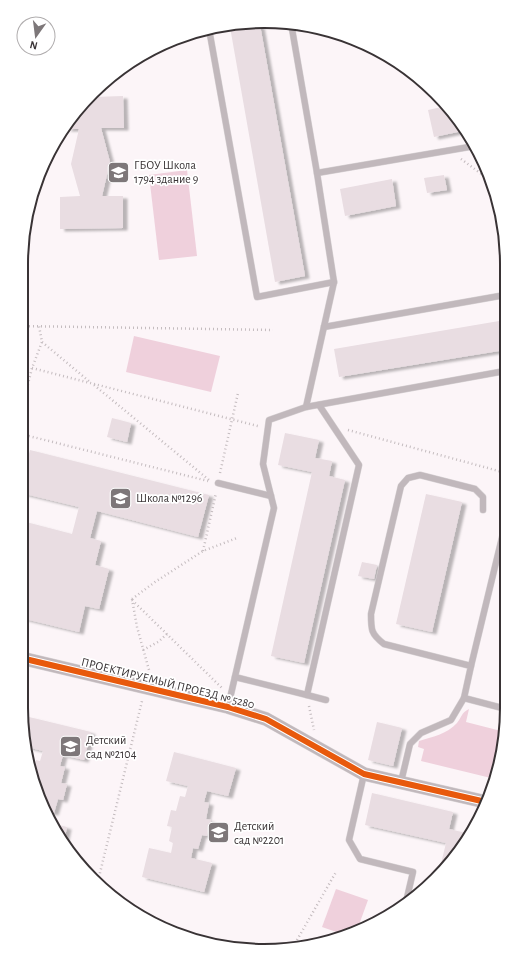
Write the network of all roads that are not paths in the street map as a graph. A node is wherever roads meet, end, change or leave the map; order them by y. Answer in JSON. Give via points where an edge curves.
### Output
{"nodes":[{"id":1,"x":292,"y":30,"type":"edge"},
{"id":2,"x":210,"y":35,"type":"edge"},
{"id":3,"x":469,"y":147,"type":"edge"},
{"id":4,"x":317,"y":172,"type":"junction"},
{"id":5,"x":334,"y":282,"type":"junction"},
{"id":6,"x":500,"y":296,"type":"edge"},
{"id":7,"x":324,"y":327,"type":"junction"},
{"id":8,"x":500,"y":372,"type":"edge"},
{"id":9,"x":319,"y":405,"type":"junction"},
{"id":10,"x":306,"y":407,"type":"junction"},
{"id":11,"x":218,"y":483,"type":"dead end"},
{"id":12,"x":271,"y":496,"type":"junction"},
{"id":13,"x":483,"y":510,"type":"dead end"},
{"id":14,"x":500,"y":546,"type":"edge"},
{"id":15,"x":28,"y":660,"type":"edge"},
{"id":16,"x":471,"y":666,"type":"junction"},
{"id":17,"x":235,"y":677,"type":"junction"},
{"id":18,"x":308,"y":695,"type":"junction"},
{"id":19,"x":464,"y":698,"type":"junction"},
{"id":20,"x":326,"y":700,"type":"dead end"},
{"id":21,"x":229,"y":702,"type":"junction"},
{"id":22,"x":500,"y":707,"type":"edge"},
{"id":23,"x":364,"y":774,"type":"junction"},
{"id":24,"x":401,"y":782,"type":"junction"},
{"id":25,"x":481,"y":801,"type":"edge"},
{"id":26,"x":408,"y":895,"type":"edge"}],
"edges":[{"from":1,"to":4,"type":"lane"},
{"from":2,"to":5,"type":"lane","via":[[257,296]]},
{"from":3,"to":4,"type":"lane"},
{"from":4,"to":5,"type":"lane"},
{"from":5,"to":7,"type":"lane"},
{"from":6,"to":7,"type":"lane"},
{"from":7,"to":10,"type":"lane"},
{"from":8,"to":9,"type":"lane"},
{"from":9,"to":10,"type":"lane"},
{"from":9,"to":18,"type":"lane","via":[[359,465]]},
{"from":10,"to":12,"type":"lane","via":[[269,420],[263,464]]},
{"from":11,"to":12,"type":"lane"},
{"from":12,"to":17,"type":"lane","via":[[274,508]]},
{"from":13,"to":16,"type":"lane","via":[[483,497],[476,489],[420,474],[408,478],[401,486],[371,614],[371,627],[375,637],[384,644]]},
{"from":14,"to":16,"type":"lane"},
{"from":15,"to":21,"type":"street","name":"ПРОЕКТИРУЕМЫЙ ПРОЕЗД № 5280","via":[[145,687]]},
{"from":16,"to":19,"type":"lane"},
{"from":17,"to":18,"type":"lane"},
{"from":17,"to":21,"type":"lane"},
{"from":18,"to":20,"type":"lane"},
{"from":19,"to":22,"type":"lane"},
{"from":19,"to":24,"type":"lane","via":[[451,720],[421,733],[410,744]]},
{"from":21,"to":23,"type":"street","name":"ПРОЕКТИРУЕМЫЙ ПРОЕЗД № 5280"},
{"from":23,"to":24,"type":"street","name":"ПРОЕКТИРУЕМЫЙ ПРОЕЗД № 5280"},
{"from":23,"to":26,"type":"lane","via":[[349,840],[360,859],[413,872]]},
{"from":24,"to":25,"type":"street","name":"ПРОЕКТИРУЕМЫЙ ПРОЕЗД № 5280"}]}
